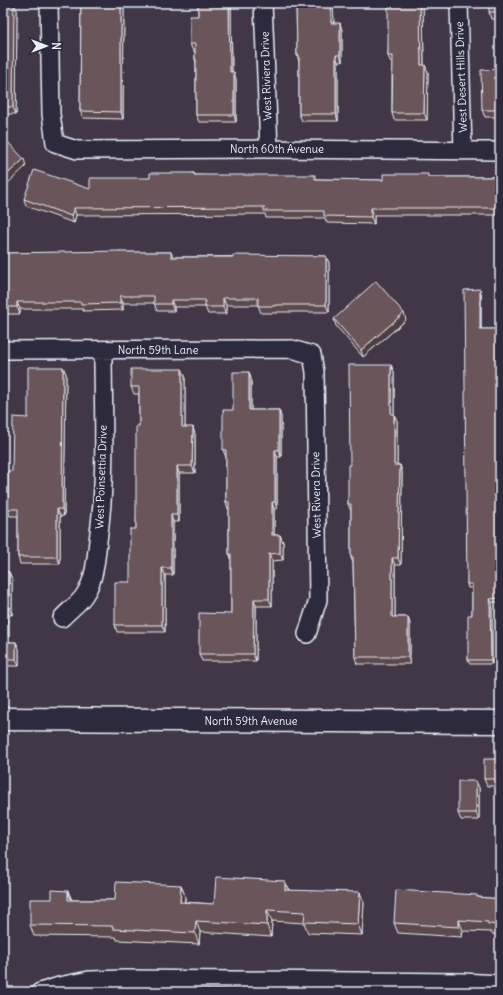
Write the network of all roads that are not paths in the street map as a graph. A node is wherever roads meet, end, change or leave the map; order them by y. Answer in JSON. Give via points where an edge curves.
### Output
{"nodes":[{"id":1,"x":49,"y":3,"type":"edge"},
{"id":2,"x":263,"y":3,"type":"edge"},
{"id":3,"x":459,"y":3,"type":"edge"},
{"id":4,"x":269,"y":149,"type":"junction"},
{"id":5,"x":463,"y":151,"type":"junction"},
{"id":6,"x":500,"y":151,"type":"edge"},
{"id":7,"x":3,"y":350,"type":"edge"},
{"id":8,"x":102,"y":350,"type":"junction"},
{"id":9,"x":312,"y":354,"type":"joint"},
{"id":10,"x":62,"y":618,"type":"dead end"},
{"id":11,"x":307,"y":634,"type":"dead end"},
{"id":12,"x":3,"y":719,"type":"edge"},
{"id":13,"x":500,"y":722,"type":"edge"},
{"id":14,"x":500,"y":984,"type":"edge"},
{"id":15,"x":126,"y":986,"type":"edge"},
{"id":16,"x":40,"y":992,"type":"edge"}],
"edges":[{"from":1,"to":4,"type":"street","name":"North 60th Avenue","via":[[51,114],[55,143],[76,150]]},
{"from":2,"to":4,"type":"street","name":"West Riviera Drive"},
{"from":3,"to":5,"type":"street","name":"West Desert Hills Drive"},
{"from":4,"to":5,"type":"street","name":"North 60th Avenue"},
{"from":5,"to":6,"type":"street","name":"North 60th Avenue"},
{"from":7,"to":8,"type":"street","name":"North 59th Lane"},
{"from":8,"to":9,"type":"street","name":"North 59th Lane","via":[[292,349]]},
{"from":8,"to":10,"type":"street","name":"West Poinsettia Drive","via":[[104,473],[96,558],[93,576],[85,594]]},
{"from":9,"to":11,"type":"street","name":"West Rivera Drive","via":[[315,372],[318,600]]},
{"from":12,"to":13,"type":"main road","name":"North 59th Avenue"},
{"from":14,"to":15,"type":"street","via":[[461,982]]},
{"from":15,"to":16,"type":"street","via":[[89,980]]}]}
